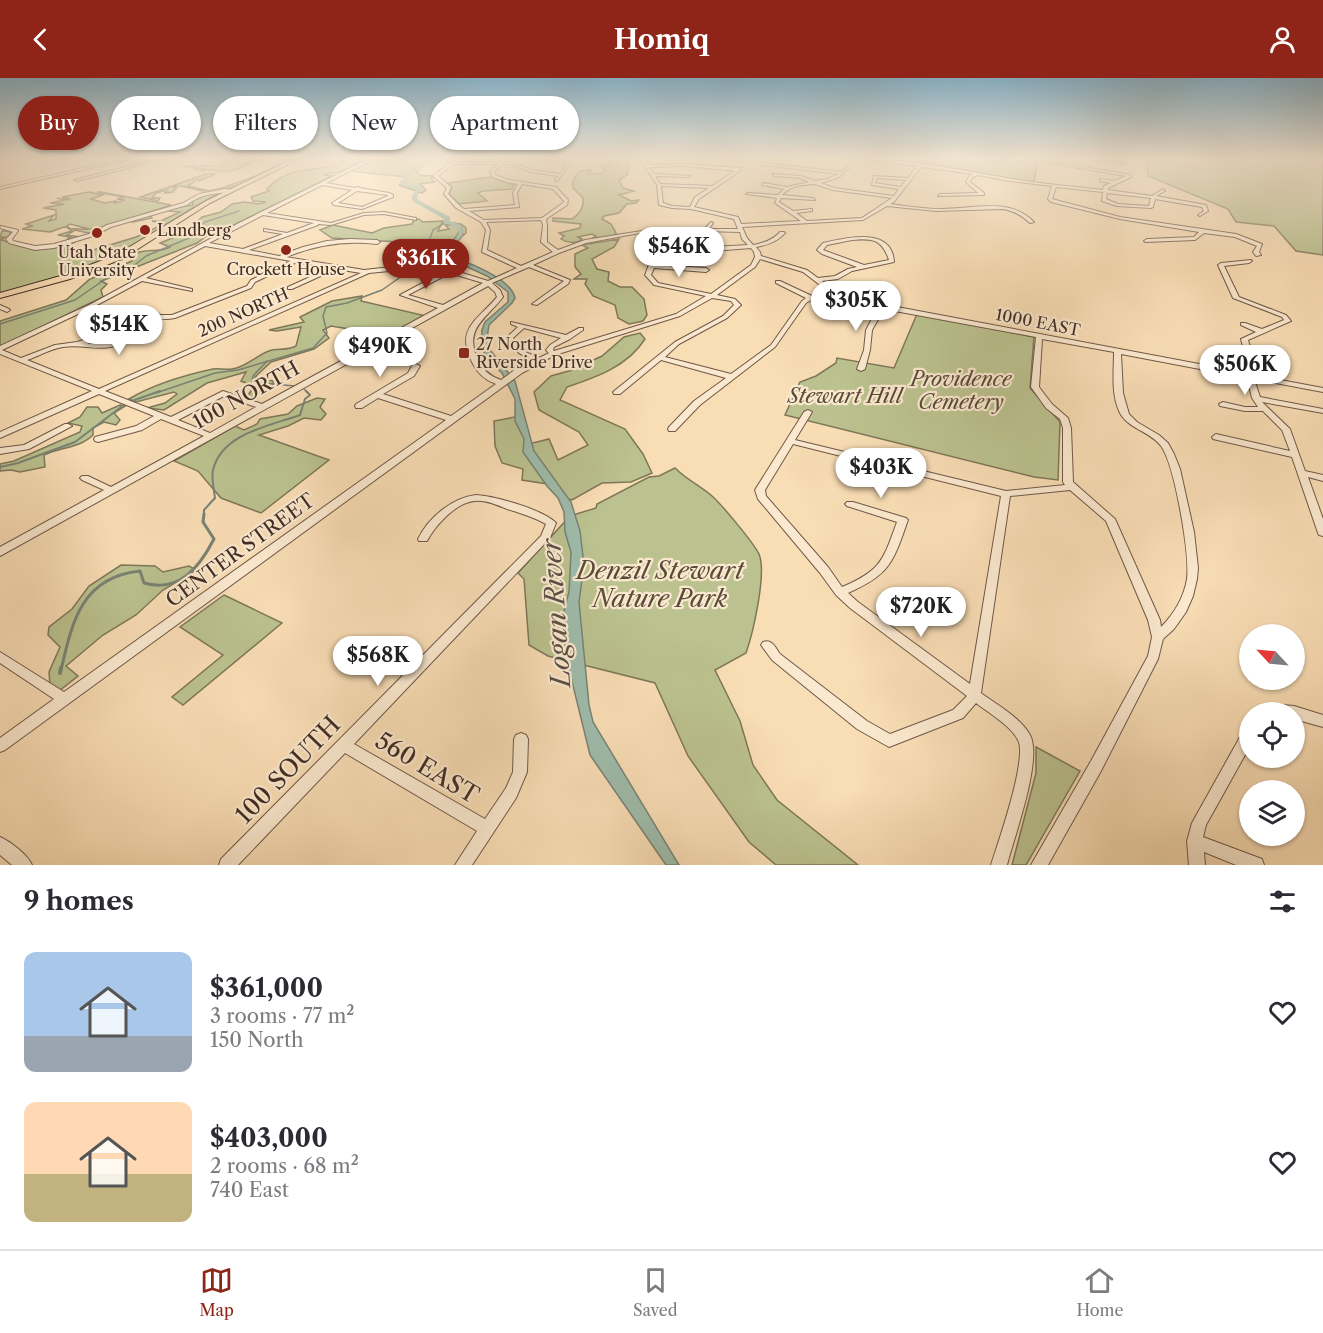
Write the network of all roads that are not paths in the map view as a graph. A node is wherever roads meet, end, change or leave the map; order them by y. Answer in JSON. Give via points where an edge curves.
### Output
{"nodes":[{"id":1,"x":198,"y":196,"type":"edge"},
{"id":2,"x":220,"y":196,"type":"edge"},
{"id":3,"x":298,"y":196,"type":"edge"},
{"id":4,"x":346,"y":196,"type":"edge"},
{"id":5,"x":390,"y":196,"type":"edge"},
{"id":6,"x":447,"y":196,"type":"edge"},
{"id":7,"x":515,"y":196,"type":"edge"},
{"id":8,"x":561,"y":196,"type":"edge"},
{"id":9,"x":660,"y":196,"type":"edge"},
{"id":10,"x":700,"y":196,"type":"edge"},
{"id":11,"x":761,"y":196,"type":"edge"},
{"id":12,"x":780,"y":196,"type":"edge"},
{"id":13,"x":885,"y":196,"type":"edge"},
{"id":14,"x":952,"y":196,"type":"edge"},
{"id":15,"x":1051,"y":196,"type":"edge"},
{"id":16,"x":1105,"y":196,"type":"edge"},
{"id":17,"x":1143,"y":196,"type":"edge"},
{"id":18,"x":895,"y":197,"type":"joint"},
{"id":19,"x":1153,"y":197,"type":"junction"},
{"id":20,"x":778,"y":198,"type":"junction"},
{"id":21,"x":813,"y":199,"type":"dead end"},
{"id":22,"x":958,"y":200,"type":"dead end"},
{"id":23,"x":965,"y":204,"type":"dead end"},
{"id":24,"x":887,"y":205,"type":"junction"},
{"id":25,"x":972,"y":207,"type":"junction"},
{"id":26,"x":691,"y":208,"type":"junction"},
{"id":27,"x":730,"y":209,"type":"dead end"},
{"id":28,"x":464,"y":210,"type":"junction"},
{"id":29,"x":810,"y":210,"type":"dead end"},
{"id":30,"x":363,"y":211,"type":"junction"},
{"id":31,"x":793,"y":212,"type":"junction"},
{"id":32,"x":264,"y":214,"type":"junction"},
{"id":33,"x":722,"y":214,"type":"junction"},
{"id":34,"x":1200,"y":215,"type":"dead end"},
{"id":35,"x":761,"y":218,"type":"dead end"},
{"id":36,"x":414,"y":219,"type":"dead end"},
{"id":37,"x":543,"y":219,"type":"junction"},
{"id":38,"x":483,"y":221,"type":"junction"},
{"id":39,"x":806,"y":222,"type":"junction"},
{"id":40,"x":1032,"y":222,"type":"dead end"},
{"id":41,"x":318,"y":223,"type":"junction"},
{"id":42,"x":711,"y":223,"type":"dead end"},
{"id":43,"x":766,"y":224,"type":"junction"},
{"id":44,"x":1,"y":227,"type":"edge"},
{"id":45,"x":740,"y":229,"type":"junction"},
{"id":46,"x":266,"y":230,"type":"dead end"},
{"id":47,"x":648,"y":231,"type":"dead end"},
{"id":48,"x":1203,"y":231,"type":"junction"},
{"id":49,"x":782,"y":233,"type":"dead end"},
{"id":50,"x":288,"y":234,"type":"junction"},
{"id":51,"x":1146,"y":241,"type":"dead end"},
{"id":52,"x":377,"y":243,"type":"dead end"},
{"id":53,"x":204,"y":244,"type":"junction"},
{"id":54,"x":750,"y":246,"type":"junction"},
{"id":55,"x":664,"y":249,"type":"dead end"},
{"id":56,"x":713,"y":249,"type":"dead end"},
{"id":57,"x":243,"y":250,"type":"junction"},
{"id":58,"x":557,"y":252,"type":"junction"},
{"id":59,"x":1258,"y":255,"type":"dead end"},
{"id":60,"x":280,"y":257,"type":"junction"},
{"id":61,"x":758,"y":257,"type":"junction"},
{"id":62,"x":297,"y":260,"type":"junction"},
{"id":63,"x":1249,"y":261,"type":"dead end"},
{"id":64,"x":529,"y":265,"type":"junction"},
{"id":65,"x":651,"y":266,"type":"junction"},
{"id":66,"x":336,"y":267,"type":"junction"},
{"id":67,"x":863,"y":267,"type":"junction"},
{"id":68,"x":522,"y":268,"type":"junction"},
{"id":69,"x":450,"y":270,"type":"junction"},
{"id":70,"x":706,"y":270,"type":"dead end"},
{"id":71,"x":366,"y":273,"type":"junction"},
{"id":72,"x":141,"y":279,"type":"junction"},
{"id":73,"x":494,"y":280,"type":"junction"},
{"id":74,"x":819,"y":280,"type":"junction"},
{"id":75,"x":778,"y":282,"type":"dead end"},
{"id":76,"x":290,"y":288,"type":"dead end"},
{"id":77,"x":190,"y":290,"type":"dead end"},
{"id":78,"x":834,"y":293,"type":"junction"},
{"id":79,"x":0,"y":296,"type":"edge"},
{"id":80,"x":712,"y":296,"type":"junction"},
{"id":81,"x":811,"y":298,"type":"junction"},
{"id":82,"x":535,"y":303,"type":"dead end"},
{"id":83,"x":882,"y":306,"type":"junction"},
{"id":84,"x":442,"y":307,"type":"junction"},
{"id":85,"x":151,"y":311,"type":"dead end"},
{"id":86,"x":513,"y":323,"type":"dead end"},
{"id":87,"x":1243,"y":324,"type":"dead end"},
{"id":88,"x":524,"y":326,"type":"junction"},
{"id":89,"x":581,"y":329,"type":"dead end"},
{"id":90,"x":1263,"y":332,"type":"junction"},
{"id":91,"x":1039,"y":336,"type":"junction"},
{"id":92,"x":568,"y":338,"type":"junction"},
{"id":93,"x":79,"y":344,"type":"junction"},
{"id":94,"x":0,"y":351,"type":"edge"},
{"id":95,"x":1117,"y":351,"type":"junction"},
{"id":96,"x":553,"y":354,"type":"junction"},
{"id":97,"x":662,"y":358,"type":"junction"},
{"id":98,"x":22,"y":360,"type":"junction"},
{"id":99,"x":538,"y":360,"type":"junction"},
{"id":100,"x":416,"y":366,"type":"dead end"},
{"id":101,"x":861,"y":369,"type":"dead end"},
{"id":102,"x":732,"y":377,"type":"junction"},
{"id":103,"x":1250,"y":377,"type":"junction"},
{"id":104,"x":501,"y":383,"type":"junction"},
{"id":105,"x":1323,"y":390,"type":"edge"},
{"id":106,"x":99,"y":391,"type":"junction"},
{"id":107,"x":617,"y":392,"type":"dead end"},
{"id":108,"x":377,"y":395,"type":"junction"},
{"id":109,"x":1256,"y":398,"type":"junction"},
{"id":110,"x":1223,"y":404,"type":"dead end"},
{"id":111,"x":359,"y":406,"type":"dead end"},
{"id":112,"x":263,"y":407,"type":"junction"},
{"id":113,"x":1265,"y":409,"type":"junction"},
{"id":114,"x":1323,"y":411,"type":"edge"},
{"id":115,"x":808,"y":412,"type":"dead end"},
{"id":116,"x":161,"y":417,"type":"junction"},
{"id":117,"x":451,"y":419,"type":"junction"},
{"id":118,"x":171,"y":420,"type":"junction"},
{"id":119,"x":68,"y":426,"type":"dead end"},
{"id":120,"x":672,"y":429,"type":"dead end"},
{"id":121,"x":0,"y":435,"type":"edge"},
{"id":122,"x":211,"y":436,"type":"junction"},
{"id":123,"x":1216,"y":437,"type":"dead end"},
{"id":124,"x":98,"y":438,"type":"dead end"},
{"id":125,"x":791,"y":441,"type":"junction"},
{"id":126,"x":0,"y":452,"type":"edge"},
{"id":127,"x":1296,"y":455,"type":"junction"},
{"id":128,"x":1302,"y":473,"type":"junction"},
{"id":129,"x":85,"y":478,"type":"dead end"},
{"id":130,"x":1323,"y":478,"type":"edge"},
{"id":131,"x":1072,"y":488,"type":"junction"},
{"id":132,"x":111,"y":490,"type":"junction"},
{"id":133,"x":1006,"y":494,"type":"junction"},
{"id":134,"x":850,"y":504,"type":"dead end"},
{"id":135,"x":1321,"y":521,"type":"edge"},
{"id":136,"x":1323,"y":533,"type":"edge"},
{"id":137,"x":423,"y":539,"type":"dead end"},
{"id":138,"x":0,"y":552,"type":"edge"},
{"id":139,"x":840,"y":592,"type":"junction"},
{"id":140,"x":1158,"y":637,"type":"junction"},
{"id":141,"x":767,"y":645,"type":"dead end"},
{"id":142,"x":0,"y":657,"type":"edge"},
{"id":143,"x":974,"y":696,"type":"junction"},
{"id":144,"x":64,"y":699,"type":"junction"},
{"id":145,"x":1305,"y":716,"type":"edge"},
{"id":146,"x":1323,"y":721,"type":"edge"},
{"id":147,"x":521,"y":739,"type":"dead end"},
{"id":148,"x":344,"y":745,"type":"junction"},
{"id":149,"x":0,"y":746,"type":"edge"},
{"id":150,"x":1239,"y":752,"type":"edge"},
{"id":151,"x":487,"y":829,"type":"junction"},
{"id":152,"x":1195,"y":841,"type":"junction"},
{"id":153,"x":0,"y":845,"type":"edge"},
{"id":154,"x":24,"y":865,"type":"edge"},
{"id":155,"x":227,"y":865,"type":"edge"},
{"id":156,"x":463,"y":865,"type":"edge"},
{"id":157,"x":999,"y":865,"type":"edge"},
{"id":158,"x":1039,"y":865,"type":"edge"},
{"id":159,"x":1197,"y":865,"type":"edge"},
{"id":160,"x":1256,"y":865,"type":"edge"}],
"edges":[{"from":1,"to":44,"type":"street","via":[[185,204],[50,247],[11,242],[9,239],[16,231]]},
{"from":2,"to":79,"type":"main road","via":[[119,257]]},
{"from":3,"to":32,"type":"street"},
{"from":4,"to":30,"type":"street","via":[[334,204]]},
{"from":5,"to":30,"type":"street"},
{"from":6,"to":28,"type":"street"},
{"from":7,"to":28,"type":"street","via":[[517,206]]},
{"from":8,"to":37,"type":"street","via":[[565,204]]},
{"from":9,"to":26,"type":"street","via":[[661,204]]},
{"from":10,"to":26,"type":"street"},
{"from":11,"to":20,"type":"street"},
{"from":12,"to":20,"type":"street"},
{"from":13,"to":18,"type":"street"},
{"from":14,"to":22,"type":"street"},
{"from":15,"to":48,"type":"street","via":[[1050,199],[1058,202],[1120,218]]},
{"from":16,"to":19,"type":"street","via":[[1105,201],[1128,206],[1153,206]]},
{"from":17,"to":19,"type":"street"},
{"from":18,"to":24,"type":"street"},
{"from":19,"to":34,"type":"street","via":[[1204,206],[1206,211]]},
{"from":20,"to":21,"type":"street"},
{"from":20,"to":31,"type":"street","via":[[777,202]]},
{"from":23,"to":25,"type":"street"},
{"from":24,"to":25,"type":"street","via":[[928,210]]},
{"from":24,"to":39,"type":"street","via":[[863,219]]},
{"from":25,"to":40,"type":"street","via":[[1020,212]]},
{"from":26,"to":33,"type":"street"},
{"from":27,"to":33,"type":"street"},
{"from":28,"to":38,"type":"street"},
{"from":29,"to":31,"type":"street"},
{"from":30,"to":36,"type":"street","via":[[390,212]]},
{"from":30,"to":41,"type":"street","via":[[336,224]]},
{"from":31,"to":39,"type":"street"},
{"from":32,"to":41,"type":"street"},
{"from":32,"to":53,"type":"street"},
{"from":33,"to":45,"type":"street","via":[[736,218]]},
{"from":35,"to":43,"type":"street"},
{"from":37,"to":38,"type":"street"},
{"from":37,"to":58,"type":"street","via":[[544,242]]},
{"from":38,"to":68,"type":"street","via":[[488,230],[483,251]]},
{"from":39,"to":43,"type":"street"},
{"from":41,"to":50,"type":"street"},
{"from":42,"to":45,"type":"street","via":[[705,230]]},
{"from":43,"to":45,"type":"street"},
{"from":45,"to":54,"type":"street"},
{"from":46,"to":50,"type":"street"},
{"from":47,"to":58,"type":"street","name":"100 NORTH","via":[[585,242]]},
{"from":48,"to":51,"type":"street","via":[[1195,238]]},
{"from":48,"to":59,"type":"street","via":[[1256,242],[1260,248]]},
{"from":49,"to":54,"type":"street","via":[[774,242]]},
{"from":50,"to":57,"type":"street"},
{"from":52,"to":60,"type":"street","via":[[352,239],[323,242]]},
{"from":53,"to":57,"type":"street"},
{"from":53,"to":72,"type":"street"},
{"from":54,"to":56,"type":"street"},
{"from":54,"to":61,"type":"street"},
{"from":55,"to":65,"type":"street","via":[[656,254]]},
{"from":57,"to":60,"type":"street"},
{"from":58,"to":64,"type":"street","name":"100 NORTH"},
{"from":60,"to":62,"type":"street"},
{"from":61,"to":74,"type":"street","name":"1000 EAST","via":[[805,270]]},
{"from":61,"to":80,"type":"street","name":"CENTER STREET","via":[[753,266]]},
{"from":62,"to":66,"type":"street"},
{"from":62,"to":85,"type":"street","via":[[253,281],[249,287],[173,316],[163,318]]},
{"from":63,"to":90,"type":"street","via":[[1221,265],[1236,297],[1287,319],[1286,323]]},
{"from":64,"to":68,"type":"street","name":"100 NORTH"},
{"from":64,"to":82,"type":"street","via":[[567,280]]},
{"from":65,"to":70,"type":"street"},
{"from":65,"to":80,"type":"street","via":[[648,275],[656,284]]},
{"from":66,"to":71,"type":"street"},
{"from":66,"to":76,"type":"street"},
{"from":67,"to":67,"type":"street","via":[[892,261],[881,242],[842,241],[825,244],[820,250]]},
{"from":67,"to":74,"type":"street"},
{"from":68,"to":73,"type":"street","name":"100 NORTH"},
{"from":69,"to":71,"type":"street","via":[[419,266]]},
{"from":69,"to":73,"type":"street"},
{"from":69,"to":84,"type":"street","via":[[403,295]]},
{"from":71,"to":106,"type":"street","name":"200 NORTH"},
{"from":72,"to":77,"type":"street"},
{"from":72,"to":94,"type":"street"},
{"from":73,"to":84,"type":"street","name":"100 NORTH"},
{"from":73,"to":104,"type":"street","via":[[500,297],[473,327],[468,342],[484,375]]},
{"from":74,"to":78,"type":"street","name":"1000 EAST"},
{"from":75,"to":81,"type":"street"},
{"from":78,"to":81,"type":"street"},
{"from":78,"to":83,"type":"street","name":"1000 EAST"},
{"from":80,"to":96,"type":"street","name":"CENTER STREET","via":[[678,315]]},
{"from":80,"to":97,"type":"street","via":[[733,300],[738,305],[725,318],[677,343]]},
{"from":81,"to":102,"type":"street","via":[[804,302],[773,346]]},
{"from":83,"to":91,"type":"street","name":"1000 EAST"},
{"from":83,"to":101,"type":"street","via":[[869,330]]},
{"from":84,"to":112,"type":"street","name":"100 NORTH"},
{"from":86,"to":88,"type":"street"},
{"from":87,"to":90,"type":"street"},
{"from":88,"to":92,"type":"street"},
{"from":88,"to":99,"type":"street","via":[[509,338],[522,352]]},
{"from":89,"to":92,"type":"street"},
{"from":90,"to":103,"type":"street","via":[[1243,341],[1250,359],[1261,367],[1251,371]]},
{"from":91,"to":95,"type":"street","name":"1000 EAST"},
{"from":91,"to":131,"type":"street","via":[[1035,387],[1064,418],[1068,482]]},
{"from":92,"to":96,"type":"street","via":[[552,346],[549,350]]},
{"from":93,"to":93,"type":"street","via":[[104,348],[124,339],[105,334]]},
{"from":93,"to":98,"type":"street","via":[[63,345]]},
{"from":94,"to":98,"type":"street"},
{"from":95,"to":103,"type":"street","name":"1000 EAST"},
{"from":95,"to":140,"type":"street","via":[[1121,405],[1125,415],[1167,447],[1178,477],[1191,551],[1193,577],[1184,603],[1172,626]]},
{"from":96,"to":99,"type":"street","name":"CENTER STREET"},
{"from":97,"to":102,"type":"street"},
{"from":97,"to":107,"type":"street"},
{"from":98,"to":106,"type":"street"},
{"from":99,"to":104,"type":"street","name":"CENTER STREET"},
{"from":100,"to":108,"type":"street","via":[[411,374]]},
{"from":102,"to":120,"type":"street","via":[[697,403]]},
{"from":103,"to":105,"type":"street","name":"1000 EAST"},
{"from":103,"to":109,"type":"street"},
{"from":104,"to":117,"type":"street","name":"CENTER STREET"},
{"from":106,"to":116,"type":"street"},
{"from":106,"to":121,"type":"street","name":"200 NORTH"},
{"from":108,"to":111,"type":"street"},
{"from":108,"to":117,"type":"street"},
{"from":109,"to":113,"type":"street"},
{"from":109,"to":114,"type":"street"},
{"from":110,"to":113,"type":"street"},
{"from":112,"to":118,"type":"street","via":[[223,393]]},
{"from":112,"to":122,"type":"street","name":"100 NORTH"},
{"from":113,"to":127,"type":"street","via":[[1284,425]]},
{"from":115,"to":125,"type":"street"},
{"from":116,"to":118,"type":"street"},
{"from":116,"to":124,"type":"street","via":[[139,428]]},
{"from":117,"to":144,"type":"street","name":"CENTER STREET"},
{"from":118,"to":122,"type":"street"},
{"from":119,"to":126,"type":"street","via":[[26,447]]},
{"from":122,"to":132,"type":"street","name":"100 NORTH"},
{"from":123,"to":127,"type":"street"},
{"from":125,"to":133,"type":"street"},
{"from":125,"to":139,"type":"street","via":[[760,490],[761,497]]},
{"from":127,"to":128,"type":"street"},
{"from":128,"to":130,"type":"street"},
{"from":128,"to":135,"type":"street"},
{"from":129,"to":132,"type":"street"},
{"from":131,"to":133,"type":"street"},
{"from":131,"to":140,"type":"street","via":[[1110,519]]},
{"from":132,"to":138,"type":"street","name":"100 NORTH"},
{"from":133,"to":143,"type":"street"},
{"from":134,"to":139,"type":"street","via":[[903,520],[885,566],[874,577]]},
{"from":135,"to":136,"type":"street"},
{"from":137,"to":148,"type":"street","name":"100 SOUTH","via":[[429,526],[458,501],[470,497],[483,497],[551,523],[545,538]]},
{"from":139,"to":143,"type":"street"},
{"from":140,"to":158,"type":"street","via":[[1154,656]]},
{"from":141,"to":143,"type":"street","via":[[776,657],[862,725],[889,741],[958,714]]},
{"from":142,"to":144,"type":"street"},
{"from":143,"to":157,"type":"street","via":[[1018,729],[1027,742],[1027,762]]},
{"from":144,"to":149,"type":"street","name":"CENTER STREET"},
{"from":145,"to":146,"type":"street"},
{"from":147,"to":151,"type":"street","via":[[520,772]]},
{"from":148,"to":151,"type":"street","name":"560 EAST"},
{"from":148,"to":155,"type":"street","name":"100 SOUTH"},
{"from":150,"to":152,"type":"street","via":[[1199,823]]},
{"from":151,"to":156,"type":"street"},
{"from":152,"to":159,"type":"street"},
{"from":152,"to":160,"type":"street"},
{"from":153,"to":154,"type":"street"}]}
